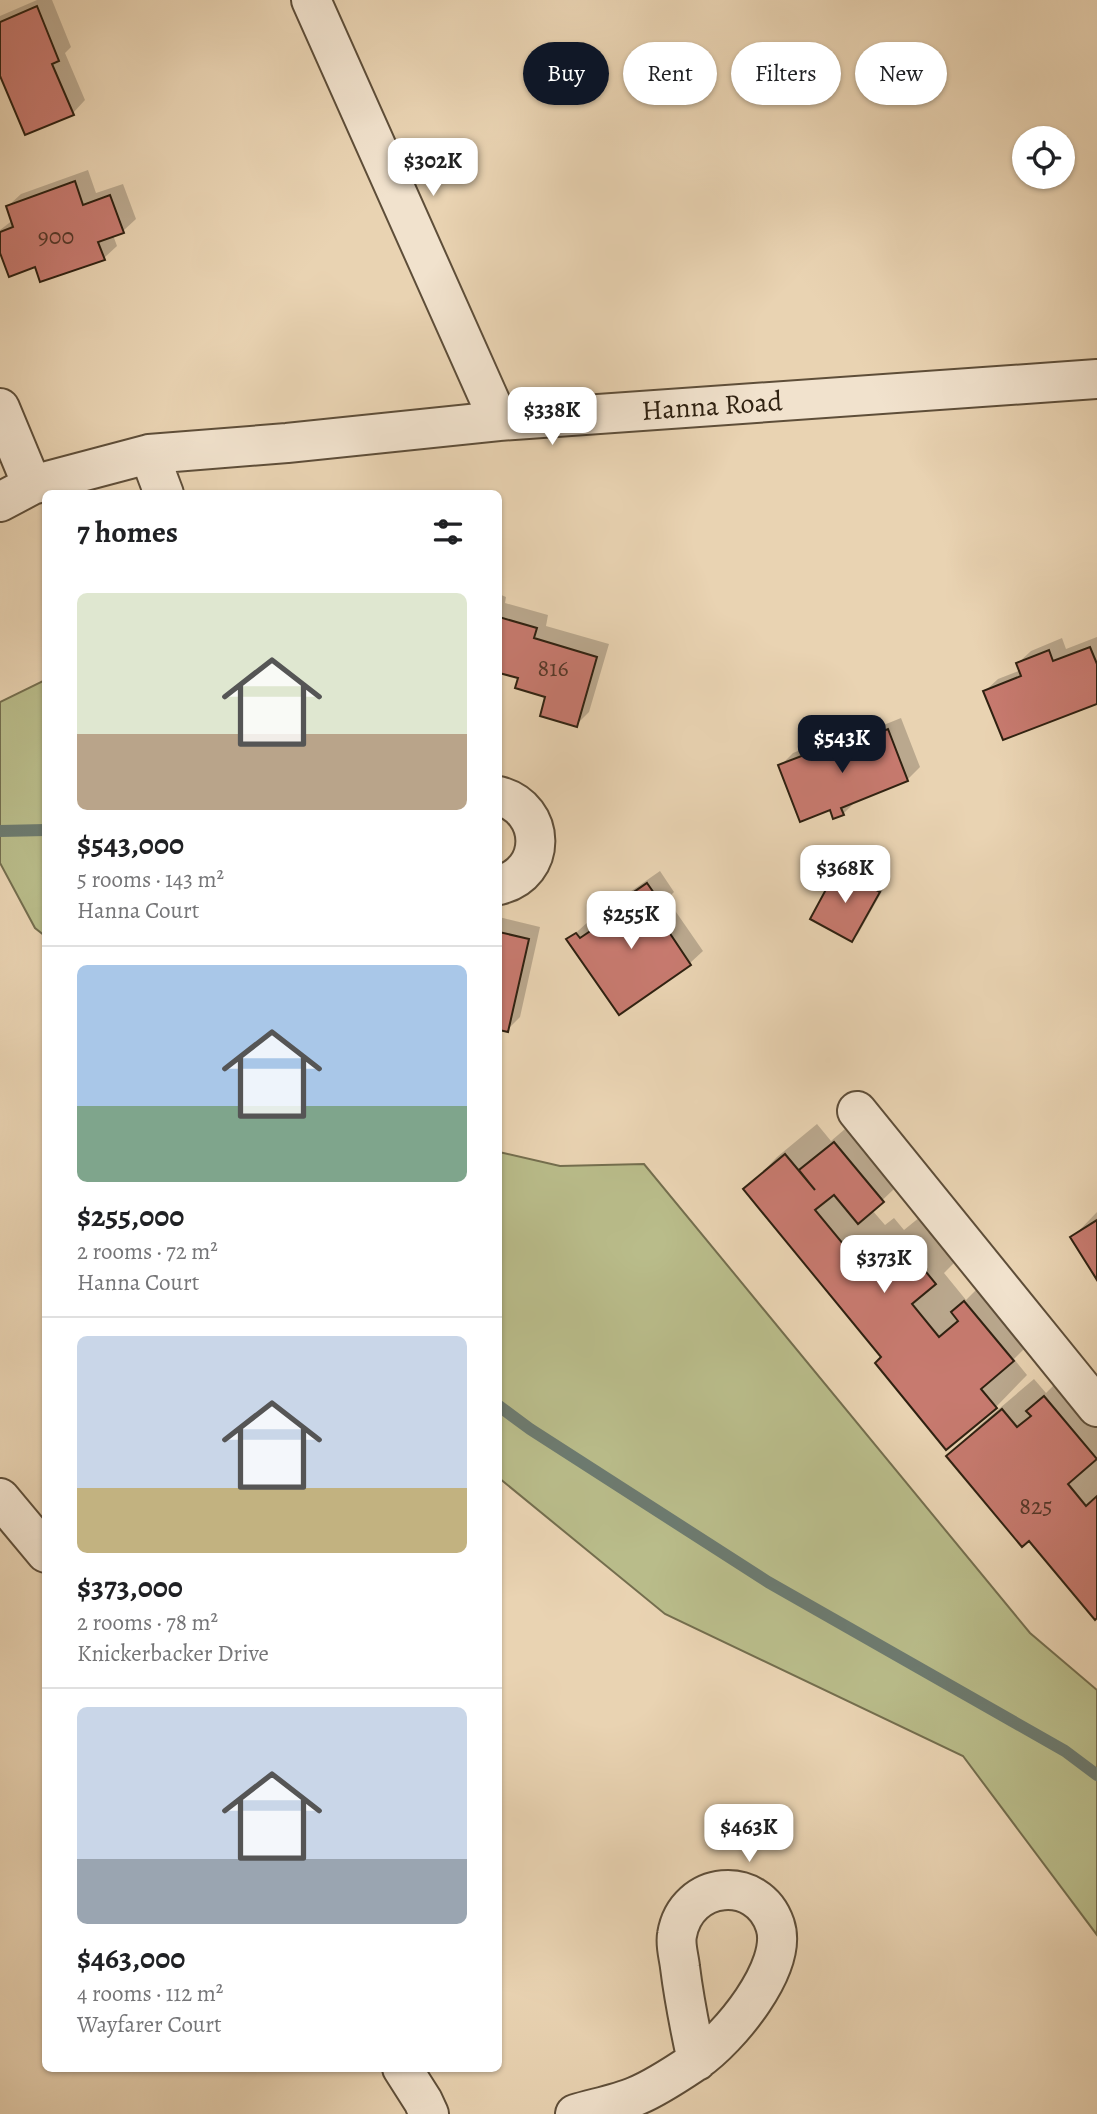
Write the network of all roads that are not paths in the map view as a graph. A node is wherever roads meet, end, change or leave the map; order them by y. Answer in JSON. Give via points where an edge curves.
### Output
{"nodes":[{"id":1,"x":311,"y":0,"type":"edge"},
{"id":2,"x":1097,"y":379,"type":"edge"},
{"id":3,"x":0,"y":408,"type":"edge"},
{"id":4,"x":499,"y":421,"type":"junction"},
{"id":5,"x":149,"y":454,"type":"junction"},
{"id":6,"x":162,"y":490,"type":"edge"},
{"id":7,"x":16,"y":494,"type":"edge"},
{"id":8,"x":502,"y":797,"type":"edge"},
{"id":9,"x":502,"y":884,"type":"edge"},
{"id":10,"x":857,"y":1111,"type":"dead end"},
{"id":11,"x":1096,"y":1405,"type":"edge"},
{"id":12,"x":0,"y":1498,"type":"edge"},
{"id":13,"x":42,"y":1548,"type":"edge"},
{"id":14,"x":697,"y":2061,"type":"dead end"},
{"id":15,"x":405,"y":2072,"type":"edge"},
{"id":16,"x":429,"y":2114,"type":"edge"},
{"id":17,"x":575,"y":2114,"type":"edge"}],
"edges":[{"from":1,"to":4,"type":"street"},
{"from":2,"to":4,"type":"street","name":"Hanna Road"},
{"from":3,"to":7,"type":"street"},
{"from":4,"to":5,"type":"street","name":"Hanna Road"},
{"from":5,"to":6,"type":"street"},
{"from":5,"to":7,"type":"street","name":"Hanna Road"},
{"from":8,"to":9,"type":"street","via":[[522,808],[536,834],[530,863]]},
{"from":10,"to":11,"type":"street"},
{"from":12,"to":13,"type":"street"},
{"from":14,"to":17,"type":"street","via":[[637,2096]]},
{"from":15,"to":16,"type":"street"}]}
